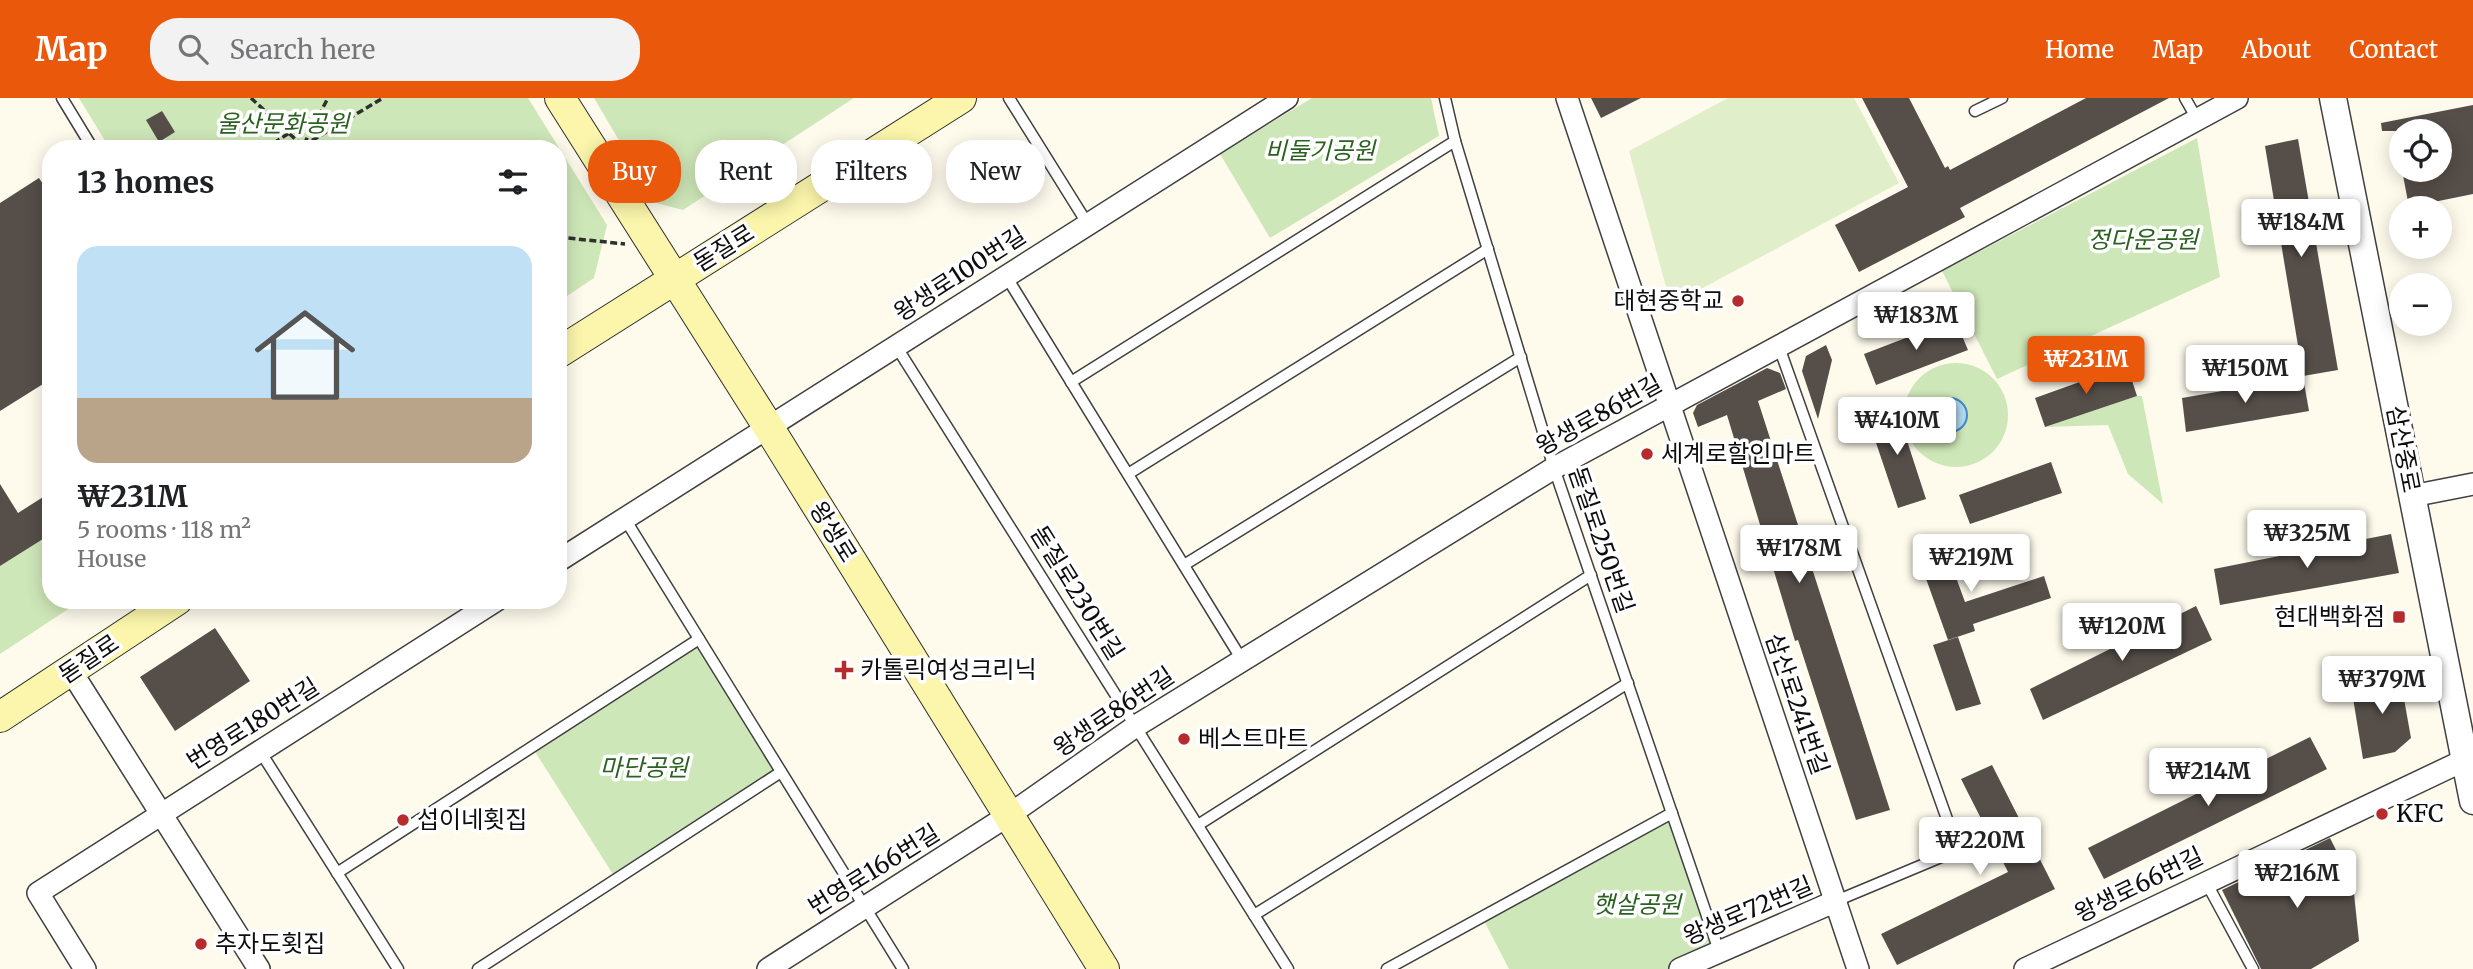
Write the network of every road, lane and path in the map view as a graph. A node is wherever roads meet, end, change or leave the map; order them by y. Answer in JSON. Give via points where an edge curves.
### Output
{"nodes":[{"id":1,"x":62,"y":98,"type":"edge"},
{"id":2,"x":251,"y":98,"type":"edge"},
{"id":3,"x":328,"y":98,"type":"edge"},
{"id":4,"x":383,"y":98,"type":"edge"},
{"id":5,"x":559,"y":98,"type":"edge"},
{"id":6,"x":961,"y":98,"type":"edge"},
{"id":7,"x":1009,"y":98,"type":"edge"},
{"id":8,"x":1287,"y":98,"type":"edge"},
{"id":9,"x":1445,"y":98,"type":"edge"},
{"id":10,"x":1567,"y":98,"type":"edge"},
{"id":11,"x":2001,"y":98,"type":"edge"},
{"id":12,"x":2185,"y":98,"type":"edge"},
{"id":13,"x":2237,"y":98,"type":"edge"},
{"id":14,"x":2333,"y":98,"type":"edge"},
{"id":15,"x":1975,"y":111,"type":"dead end"},
{"id":16,"x":2197,"y":119,"type":"junction"},
{"id":17,"x":289,"y":133,"type":"junction"},
{"id":18,"x":88,"y":140,"type":"edge"},
{"id":19,"x":278,"y":140,"type":"edge"},
{"id":20,"x":296,"y":140,"type":"edge"},
{"id":21,"x":307,"y":140,"type":"edge"},
{"id":22,"x":315,"y":140,"type":"edge"},
{"id":23,"x":1455,"y":141,"type":"junction"},
{"id":24,"x":1087,"y":223,"type":"junction"},
{"id":25,"x":567,"y":240,"type":"edge"},
{"id":26,"x":654,"y":247,"type":"junction"},
{"id":27,"x":1488,"y":249,"type":"junction"},
{"id":28,"x":1006,"y":275,"type":"junction"},
{"id":29,"x":675,"y":279,"type":"junction"},
{"id":30,"x":896,"y":346,"type":"junction"},
{"id":31,"x":567,"y":347,"type":"edge"},
{"id":32,"x":1779,"y":347,"type":"junction"},
{"id":33,"x":1521,"y":357,"type":"junction"},
{"id":34,"x":1071,"y":382,"type":"junction"},
{"id":35,"x":1670,"y":406,"type":"junction"},
{"id":36,"x":769,"y":428,"type":"junction"},
{"id":37,"x":1554,"y":468,"type":"junction"},
{"id":38,"x":1128,"y":474,"type":"junction"},
{"id":39,"x":2473,"y":484,"type":"edge"},
{"id":40,"x":2412,"y":496,"type":"junction"},
{"id":41,"x":625,"y":519,"type":"junction"},
{"id":42,"x":567,"y":555,"type":"edge"},
{"id":43,"x":1184,"y":565,"type":"junction"},
{"id":44,"x":1591,"y":575,"type":"junction"},
{"id":45,"x":164,"y":609,"type":"edge"},
{"id":46,"x":483,"y":609,"type":"edge"},
{"id":47,"x":699,"y":639,"type":"junction"},
{"id":48,"x":1242,"y":660,"type":"junction"},
{"id":49,"x":71,"y":671,"type":"junction"},
{"id":50,"x":1628,"y":683,"type":"junction"},
{"id":51,"x":0,"y":717,"type":"edge"},
{"id":52,"x":1136,"y":726,"type":"junction"},
{"id":53,"x":260,"y":751,"type":"junction"},
{"id":54,"x":2469,"y":758,"type":"edge"},
{"id":55,"x":780,"y":772,"type":"junction"},
{"id":56,"x":2473,"y":801,"type":"edge"},
{"id":57,"x":1672,"y":813,"type":"junction"},
{"id":58,"x":161,"y":814,"type":"junction"},
{"id":59,"x":1009,"y":815,"type":"junction"},
{"id":60,"x":1198,"y":825,"type":"junction"},
{"id":61,"x":337,"y":873,"type":"junction"},
{"id":62,"x":2206,"y":882,"type":"junction"},
{"id":63,"x":1836,"y":901,"type":"junction"},
{"id":64,"x":864,"y":907,"type":"junction"},
{"id":65,"x":1254,"y":915,"type":"junction"},
{"id":66,"x":1719,"y":951,"type":"junction"},
{"id":67,"x":85,"y":969,"type":"edge"},
{"id":68,"x":259,"y":969,"type":"edge"},
{"id":69,"x":398,"y":969,"type":"edge"},
{"id":70,"x":478,"y":969,"type":"edge"},
{"id":71,"x":768,"y":969,"type":"edge"},
{"id":72,"x":902,"y":969,"type":"edge"},
{"id":73,"x":1104,"y":969,"type":"edge"},
{"id":74,"x":1288,"y":969,"type":"edge"},
{"id":75,"x":1387,"y":969,"type":"edge"},
{"id":76,"x":1680,"y":969,"type":"edge"},
{"id":77,"x":1858,"y":969,"type":"edge"},
{"id":78,"x":2025,"y":969,"type":"edge"},
{"id":79,"x":2253,"y":969,"type":"edge"}],
"edges":[{"from":1,"to":18,"type":"lane"},
{"from":2,"to":17,"type":"path"},
{"from":3,"to":21,"type":"path"},
{"from":4,"to":22,"type":"path"},
{"from":5,"to":26,"type":"main road","name":"왕생로"},
{"from":6,"to":29,"type":"main road","name":"돋질로"},
{"from":7,"to":24,"type":"lane"},
{"from":8,"to":24,"type":"street","name":"왕생로100번길"},
{"from":9,"to":23,"type":"lane","name":"돋질로250번길"},
{"from":10,"to":35,"type":"street","name":"삼산로241번길"},
{"from":11,"to":15,"type":"lane"},
{"from":12,"to":16,"type":"lane"},
{"from":13,"to":16,"type":"street","name":"왕생로86번길"},
{"from":14,"to":40,"type":"street","name":"삼산중로"},
{"from":16,"to":32,"type":"street","name":"왕생로86번길"},
{"from":17,"to":19,"type":"path"},
{"from":17,"to":20,"type":"path"},
{"from":23,"to":27,"type":"lane","name":"돋질로250번길"},
{"from":23,"to":34,"type":"lane"},
{"from":24,"to":28,"type":"street","name":"왕생로100번길"},
{"from":25,"to":26,"type":"path"},
{"from":26,"to":29,"type":"main road","name":"왕생로"},
{"from":27,"to":33,"type":"lane","name":"돋질로250번길"},
{"from":27,"to":38,"type":"lane"},
{"from":28,"to":30,"type":"street","name":"왕생로100번길"},
{"from":28,"to":34,"type":"lane"},
{"from":29,"to":31,"type":"main road","name":"돋질로"},
{"from":29,"to":36,"type":"main road","name":"왕생로"},
{"from":30,"to":36,"type":"street","name":"왕생로100번길"},
{"from":30,"to":52,"type":"lane","name":"돋질로230번길"},
{"from":32,"to":35,"type":"street","name":"왕생로86번길"},
{"from":32,"to":63,"type":"lane","via":[[1958,850]]},
{"from":33,"to":37,"type":"lane","name":"돋질로250번길"},
{"from":33,"to":43,"type":"lane"},
{"from":34,"to":38,"type":"lane"},
{"from":35,"to":37,"type":"street","name":"왕생로86번길"},
{"from":35,"to":63,"type":"street","name":"삼산로241번길"},
{"from":36,"to":41,"type":"street"},
{"from":36,"to":59,"type":"main road","name":"왕생로"},
{"from":37,"to":44,"type":"lane","name":"돋질로250번길"},
{"from":37,"to":48,"type":"street","name":"왕생로86번길"},
{"from":38,"to":43,"type":"lane"},
{"from":39,"to":40,"type":"street"},
{"from":40,"to":54,"type":"street","name":"삼산중로"},
{"from":41,"to":42,"type":"street"},
{"from":41,"to":47,"type":"lane"},
{"from":43,"to":48,"type":"lane"},
{"from":44,"to":50,"type":"lane","name":"돋질로250번길"},
{"from":44,"to":60,"type":"lane"},
{"from":45,"to":49,"type":"main road","name":"돋질로"},
{"from":46,"to":53,"type":"street","name":"번영로180번길"},
{"from":47,"to":55,"type":"lane"},
{"from":47,"to":61,"type":"lane"},
{"from":48,"to":52,"type":"street","name":"왕생로86번길"},
{"from":49,"to":51,"type":"main road","name":"돋질로"},
{"from":49,"to":58,"type":"street"},
{"from":50,"to":57,"type":"lane","name":"돋질로250번길"},
{"from":50,"to":65,"type":"lane"},
{"from":52,"to":59,"type":"street","name":"왕생로86번길"},
{"from":52,"to":60,"type":"lane","name":"돋질로230번길"},
{"from":53,"to":58,"type":"street","name":"번영로180번길"},
{"from":53,"to":61,"type":"lane"},
{"from":54,"to":56,"type":"street","name":"삼산중로"},
{"from":54,"to":62,"type":"street","name":"왕생로66번길"},
{"from":55,"to":64,"type":"lane"},
{"from":55,"to":70,"type":"lane"},
{"from":57,"to":66,"type":"lane","name":"돋질로250번길"},
{"from":57,"to":75,"type":"lane"},
{"from":58,"to":67,"type":"street","name":"번영로180번길","via":[[38,893]]},
{"from":58,"to":68,"type":"street"},
{"from":59,"to":64,"type":"street","name":"번영로166번길"},
{"from":59,"to":73,"type":"main road","name":"왕생로"},
{"from":60,"to":65,"type":"lane","name":"돋질로230번길"},
{"from":61,"to":69,"type":"lane"},
{"from":62,"to":78,"type":"street","name":"왕생로66번길"},
{"from":62,"to":79,"type":"lane"},
{"from":63,"to":66,"type":"street","name":"왕생로72번길"},
{"from":63,"to":77,"type":"street","name":"삼산로241번길"},
{"from":64,"to":71,"type":"street","name":"번영로166번길"},
{"from":64,"to":72,"type":"lane"},
{"from":65,"to":74,"type":"lane","name":"돋질로230번길"},
{"from":66,"to":76,"type":"street","name":"왕생로72번길"}]}
